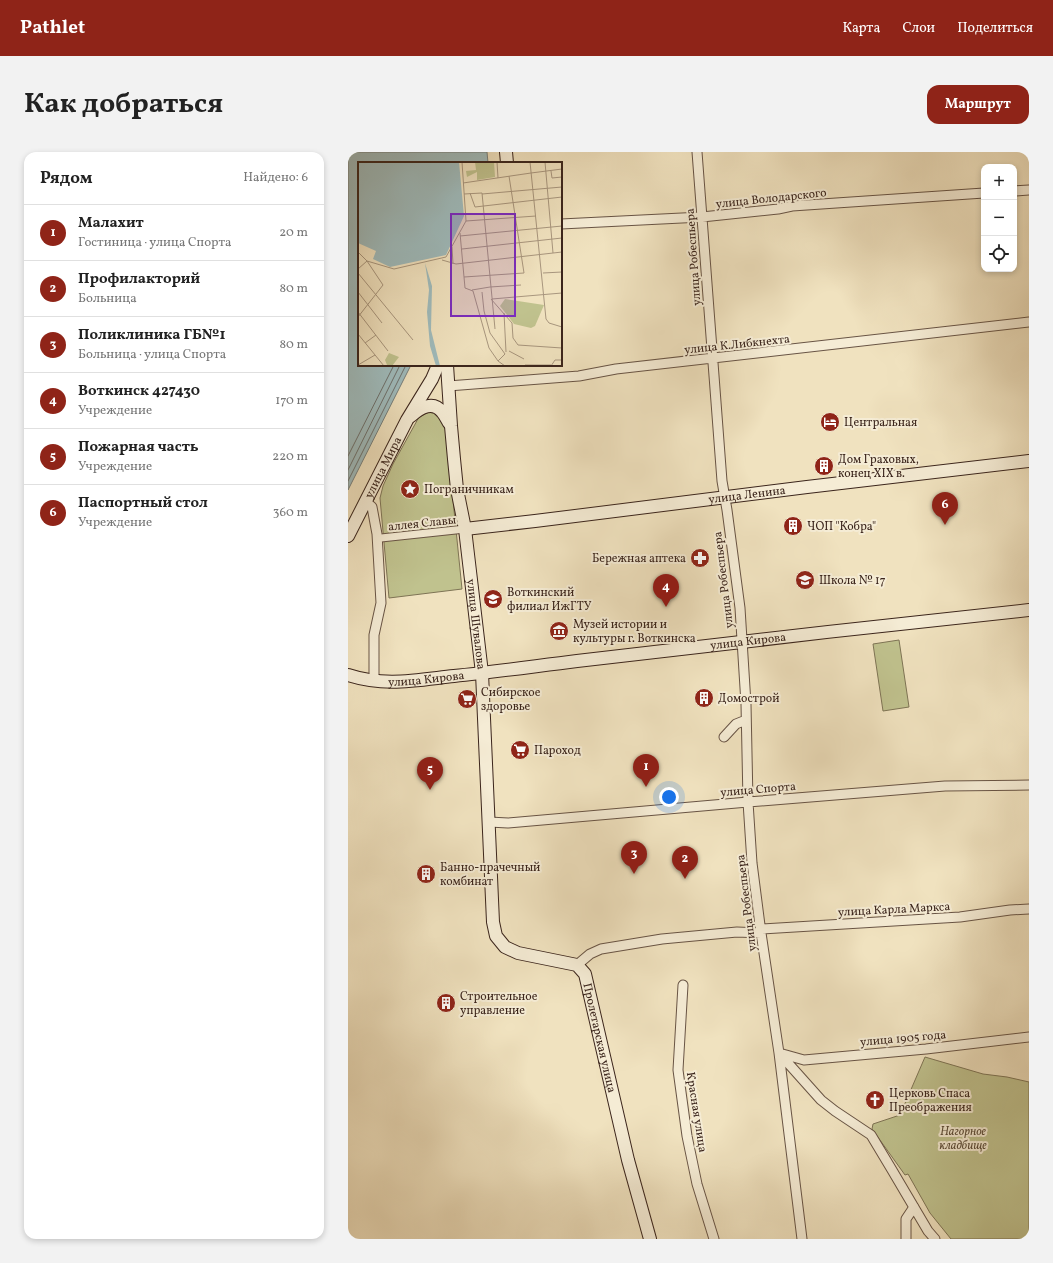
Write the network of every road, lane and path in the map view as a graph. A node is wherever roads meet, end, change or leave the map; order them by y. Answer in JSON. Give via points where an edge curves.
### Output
{"nodes":[{"id":1,"x":697,"y":152,"type":"edge"},
{"id":2,"x":1029,"y":190,"type":"edge"},
{"id":3,"x":1017,"y":191,"type":"edge"},
{"id":4,"x":981,"y":193,"type":"edge"},
{"id":5,"x":702,"y":217,"type":"junction"},
{"id":6,"x":562,"y":224,"type":"edge"},
{"id":7,"x":1029,"y":322,"type":"edge"},
{"id":8,"x":713,"y":359,"type":"junction"},
{"id":9,"x":438,"y":366,"type":"edge"},
{"id":10,"x":447,"y":366,"type":"edge"},
{"id":11,"x":448,"y":386,"type":"junction"},
{"id":12,"x":407,"y":420,"type":"junction"},
{"id":13,"x":450,"y":426,"type":"junction"},
{"id":14,"x":1029,"y":461,"type":"edge"},
{"id":15,"x":724,"y":497,"type":"junction"},
{"id":16,"x":365,"y":501,"type":"junction"},
{"id":17,"x":465,"y":529,"type":"junction"},
{"id":18,"x":350,"y":532,"type":"edge"},
{"id":19,"x":381,"y":538,"type":"dead end"},
{"id":20,"x":348,"y":540,"type":"edge"},
{"id":21,"x":1029,"y":610,"type":"edge"},
{"id":22,"x":742,"y":641,"type":"junction"},
{"id":23,"x":482,"y":673,"type":"junction"},
{"id":24,"x":348,"y":675,"type":"edge"},
{"id":25,"x":374,"y":681,"type":"junction"},
{"id":26,"x":746,"y":720,"type":"junction"},
{"id":27,"x":724,"y":737,"type":"dead end"},
{"id":28,"x":1029,"y":784,"type":"edge"},
{"id":29,"x":748,"y":802,"type":"junction"},
{"id":30,"x":489,"y":822,"type":"junction"},
{"id":31,"x":1029,"y":909,"type":"edge"},
{"id":32,"x":761,"y":931,"type":"junction"},
{"id":33,"x":576,"y":965,"type":"junction"},
{"id":34,"x":683,"y":985,"type":"dead end"},
{"id":35,"x":1029,"y":1037,"type":"edge"},
{"id":36,"x":779,"y":1053,"type":"junction"},
{"id":37,"x":914,"y":1207,"type":"junction"},
{"id":38,"x":650,"y":1239,"type":"edge"},
{"id":39,"x":714,"y":1239,"type":"edge"},
{"id":40,"x":802,"y":1239,"type":"edge"},
{"id":41,"x":906,"y":1239,"type":"edge"},
{"id":42,"x":935,"y":1239,"type":"edge"}],
"edges":[{"from":1,"to":5,"type":"street","name":"улица Робеспьера"},
{"from":2,"to":3,"type":"street"},
{"from":4,"to":5,"type":"street","name":"улица Володарского","via":[[792,206]]},
{"from":5,"to":6,"type":"street","name":"улица Володарского"},
{"from":5,"to":8,"type":"street","name":"улица Робеспьера"},
{"from":7,"to":8,"type":"street","name":"улица К.Либкнехта"},
{"from":8,"to":11,"type":"street","name":"улица К.Либкнехта","via":[[579,376]]},
{"from":8,"to":15,"type":"street","name":"улица Робеспьера"},
{"from":9,"to":12,"type":"main road","name":"улица Мира"},
{"from":10,"to":11,"type":"main road"},
{"from":11,"to":13,"type":"main road"},
{"from":12,"to":13,"type":"main road","name":"улица Мира","via":[[418,410],[431,406],[443,412]]},
{"from":12,"to":16,"type":"main road","name":"улица Мира"},
{"from":13,"to":17,"type":"main road","name":"улица Шувалова"},
{"from":14,"to":15,"type":"main road","name":"улица Ленина"},
{"from":15,"to":17,"type":"main road","name":"улица Ленина"},
{"from":15,"to":22,"type":"street","name":"улица Робеспьера","via":[[740,608]]},
{"from":16,"to":18,"type":"main road","name":"улица Мира"},
{"from":16,"to":25,"type":"street","via":[[372,507],[377,534],[381,603],[374,635]]},
{"from":17,"to":19,"type":"street","name":"аллея Славы"},
{"from":17,"to":23,"type":"main road","name":"улица Шувалова"},
{"from":18,"to":20,"type":"main road","name":"улица Мира"},
{"from":21,"to":22,"type":"main road","name":"улица Кирова"},
{"from":22,"to":23,"type":"main road","name":"улица Кирова"},
{"from":22,"to":26,"type":"street","name":"улица Робеспьера"},
{"from":23,"to":25,"type":"main road","name":"улица Кирова"},
{"from":23,"to":30,"type":"main road","name":"улица Шувалова"},
{"from":24,"to":25,"type":"main road","name":"улица Кирова"},
{"from":26,"to":27,"type":"street","via":[[736,724]]},
{"from":26,"to":29,"type":"street","name":"улица Робеспьера"},
{"from":28,"to":29,"type":"street","name":"улица Спорта","via":[[945,786]]},
{"from":29,"to":30,"type":"street","name":"улица Спорта","via":[[508,823]]},
{"from":29,"to":32,"type":"street","name":"улица Робеспьера","via":[[752,863]]},
{"from":30,"to":33,"type":"main road","via":[[493,922],[496,936],[505,947],[518,953]]},
{"from":31,"to":32,"type":"street","name":"улица Карла Маркса","via":[[960,917]]},
{"from":32,"to":33,"type":"street","name":"улица Карла Маркса","via":[[662,939],[601,949]]},
{"from":32,"to":36,"type":"street","name":"улица Робеспьера"},
{"from":33,"to":38,"type":"main road","name":"Пролетарская улица","via":[[586,977],[628,1160]]},
{"from":34,"to":39,"type":"street","name":"Красная улица","via":[[678,1070],[687,1136]]},
{"from":35,"to":36,"type":"street","name":"улица 1905 года","via":[[804,1060]]},
{"from":36,"to":37,"type":"street","via":[[822,1100],[871,1135]]},
{"from":36,"to":40,"type":"street","name":"улица Робеспьера"},
{"from":37,"to":41,"type":"street","via":[[906,1220]]},
{"from":37,"to":42,"type":"street","via":[[928,1232]]}]}
